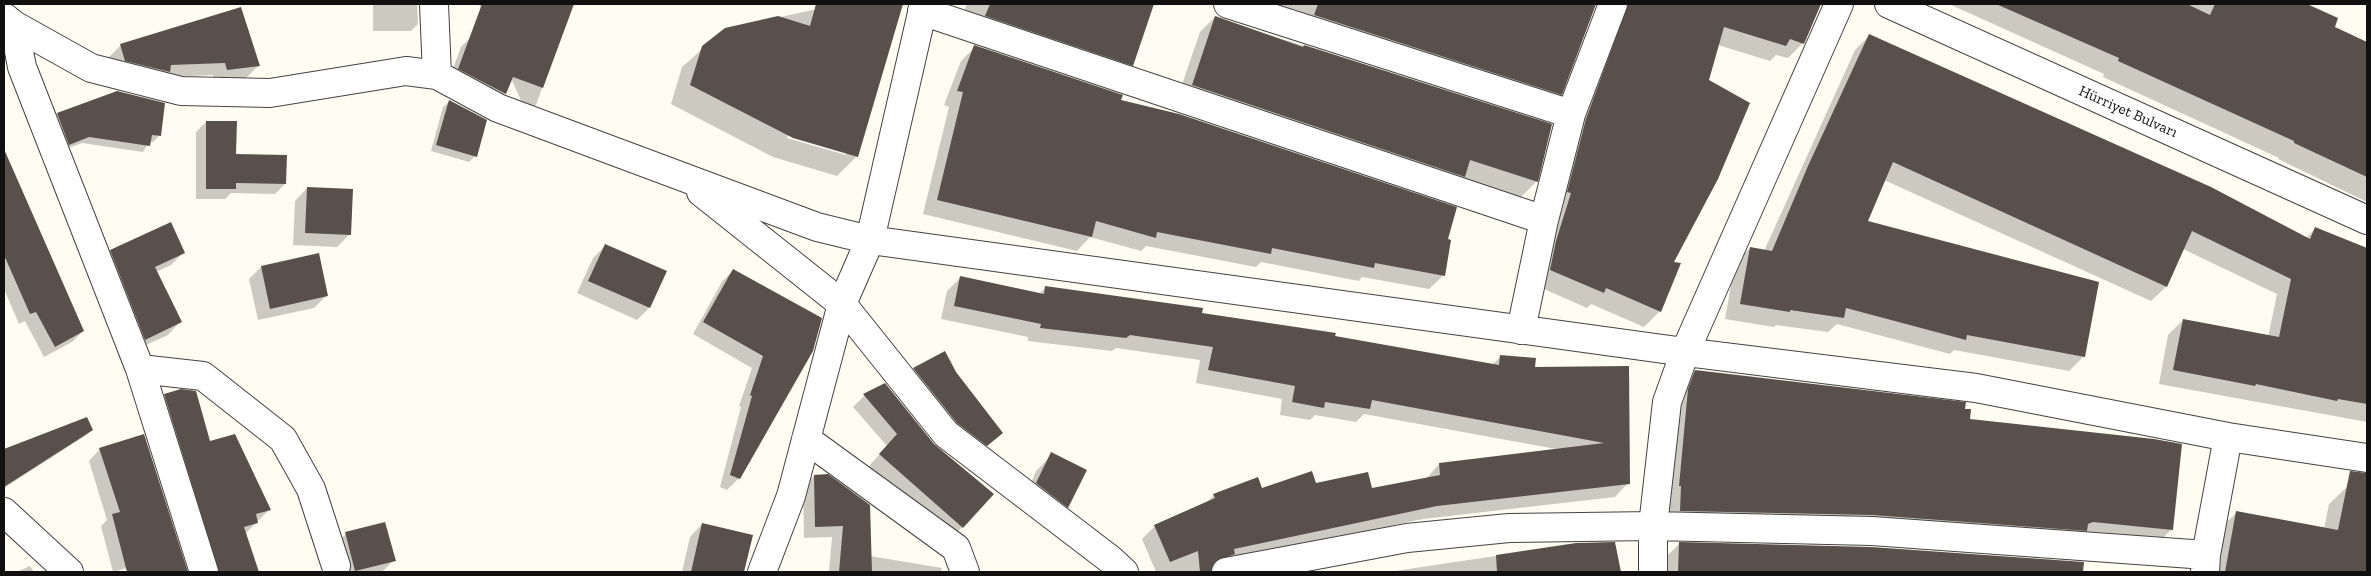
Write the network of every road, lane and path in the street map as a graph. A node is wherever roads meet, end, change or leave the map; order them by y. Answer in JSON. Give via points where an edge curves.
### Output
{"nodes":[{"id":1,"x":434,"y":4,"type":"edge"},
{"id":2,"x":1228,"y":4,"type":"edge"},
{"id":3,"x":1613,"y":4,"type":"edge"},
{"id":4,"x":1839,"y":4,"type":"edge"},
{"id":5,"x":1889,"y":4,"type":"edge"},
{"id":6,"x":923,"y":8,"type":"edge"},
{"id":7,"x":9,"y":21,"type":"edge"},
{"id":8,"x":437,"y":75,"type":"junction"},
{"id":9,"x":1572,"y":114,"type":"junction"},
{"id":10,"x":680,"y":176,"type":"junction"},
{"id":11,"x":1544,"y":220,"type":"junction"},
{"id":12,"x":2367,"y":220,"type":"edge"},
{"id":13,"x":870,"y":240,"type":"junction"},
{"id":14,"x":842,"y":304,"type":"junction"},
{"id":15,"x":1521,"y":330,"type":"junction"},
{"id":16,"x":1685,"y":352,"type":"junction"},
{"id":17,"x":140,"y":369,"type":"junction"},
{"id":18,"x":2228,"y":437,"type":"junction"},
{"id":19,"x":806,"y":439,"type":"junction"},
{"id":20,"x":2367,"y":458,"type":"edge"},
{"id":21,"x":4,"y":512,"type":"edge"},
{"id":22,"x":1652,"y":526,"type":"junction"},
{"id":23,"x":2205,"y":564,"type":"edge"},
{"id":24,"x":336,"y":566,"type":"dead end"},
{"id":25,"x":69,"y":572,"type":"edge"},
{"id":26,"x":204,"y":572,"type":"edge"},
{"id":27,"x":762,"y":572,"type":"edge"},
{"id":28,"x":965,"y":572,"type":"edge"},
{"id":29,"x":1124,"y":572,"type":"edge"},
{"id":30,"x":1226,"y":572,"type":"edge"},
{"id":31,"x":1652,"y":572,"type":"edge"}],
"edges":[{"from":1,"to":8,"type":"street"},
{"from":2,"to":9,"type":"street"},
{"from":3,"to":9,"type":"street"},
{"from":4,"to":16,"type":"street"},
{"from":5,"to":12,"type":"street","name":"Hürriyet Bulvarı"},
{"from":6,"to":11,"type":"street"},
{"from":6,"to":13,"type":"street"},
{"from":7,"to":8,"type":"street","via":[[91,68],[181,91],[270,93],[406,71]]},
{"from":7,"to":17,"type":"street","via":[[22,67]]},
{"from":8,"to":10,"type":"street","via":[[498,108]]},
{"from":9,"to":11,"type":"street"},
{"from":10,"to":13,"type":"street","via":[[817,227]]},
{"from":10,"to":14,"type":"street"},
{"from":11,"to":15,"type":"street"},
{"from":13,"to":14,"type":"street"},
{"from":13,"to":15,"type":"street"},
{"from":14,"to":19,"type":"street"},
{"from":14,"to":29,"type":"street","via":[[946,434]]},
{"from":15,"to":16,"type":"street"},
{"from":16,"to":18,"type":"street","via":[[1976,388]]},
{"from":16,"to":22,"type":"street","via":[[1666,402]]},
{"from":17,"to":24,"type":"street","via":[[203,376],[283,439],[310,489]]},
{"from":17,"to":26,"type":"street"},
{"from":18,"to":20,"type":"street"},
{"from":18,"to":23,"type":"street"},
{"from":19,"to":27,"type":"street","via":[[791,496]]},
{"from":19,"to":28,"type":"street","via":[[956,548]]},
{"from":21,"to":25,"type":"street"},
{"from":22,"to":23,"type":"street","via":[[1872,531]]},
{"from":22,"to":30,"type":"street","via":[[1509,528],[1407,538]]},
{"from":22,"to":31,"type":"street"}]}
